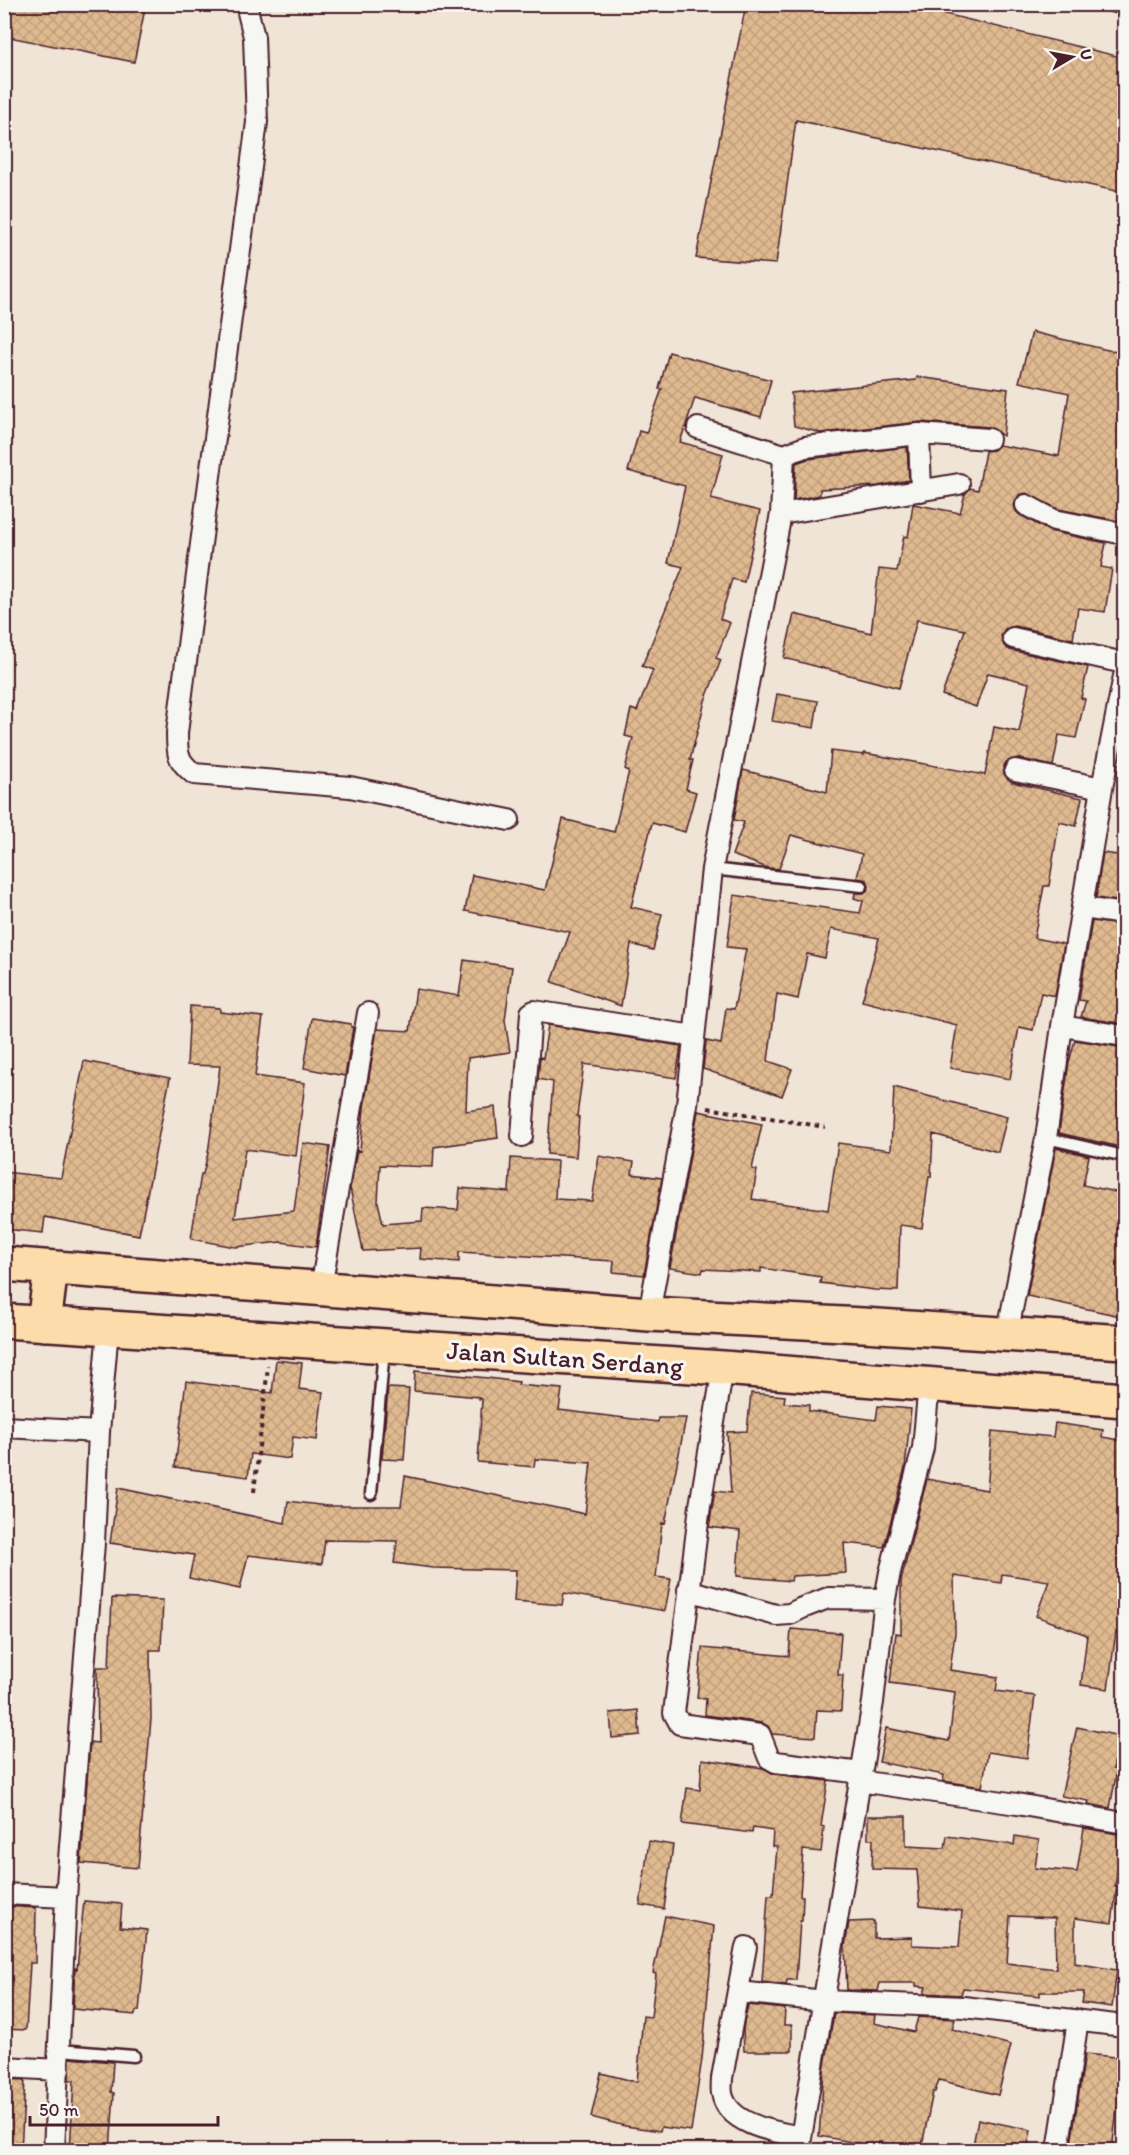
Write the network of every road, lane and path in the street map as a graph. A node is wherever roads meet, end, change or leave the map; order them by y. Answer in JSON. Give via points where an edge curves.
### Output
{"nodes":[{"id":1,"x":246,"y":4,"type":"edge"},
{"id":2,"x":1104,"y":4,"type":"edge"},
{"id":3,"x":1125,"y":9,"type":"edge"},
{"id":4,"x":698,"y":428,"type":"dead end"},
{"id":5,"x":919,"y":434,"type":"junction"},
{"id":6,"x":989,"y":439,"type":"dead end"},
{"id":7,"x":784,"y":455,"type":"junction"},
{"id":8,"x":959,"y":484,"type":"dead end"},
{"id":9,"x":921,"y":491,"type":"junction"},
{"id":10,"x":1026,"y":505,"type":"dead end"},
{"id":11,"x":781,"y":514,"type":"junction"},
{"id":12,"x":1125,"y":534,"type":"edge"},
{"id":13,"x":1013,"y":638,"type":"dead end"},
{"id":14,"x":1125,"y":663,"type":"edge"},
{"id":15,"x":1125,"y":676,"type":"edge"},
{"id":16,"x":1015,"y":770,"type":"dead end"},
{"id":17,"x":1102,"y":788,"type":"junction"},
{"id":18,"x":509,"y":820,"type":"dead end"},
{"id":19,"x":712,"y":869,"type":"junction"},
{"id":20,"x":862,"y":886,"type":"dead end"},
{"id":21,"x":1083,"y":908,"type":"junction"},
{"id":22,"x":1125,"y":914,"type":"edge"},
{"id":23,"x":368,"y":1013,"type":"dead end"},
{"id":24,"x":1062,"y":1026,"type":"junction"},
{"id":25,"x":694,"y":1036,"type":"junction"},
{"id":26,"x":1125,"y":1036,"type":"edge"},
{"id":27,"x":687,"y":1105,"type":"junction"},
{"id":28,"x":825,"y":1127,"type":"dead end"},
{"id":29,"x":522,"y":1136,"type":"dead end"},
{"id":30,"x":1046,"y":1138,"type":"junction"},
{"id":31,"x":1125,"y":1156,"type":"edge"},
{"id":32,"x":4,"y":1264,"type":"edge"},
{"id":33,"x":51,"y":1268,"type":"junction"},
{"id":34,"x":321,"y":1288,"type":"junction"},
{"id":35,"x":649,"y":1314,"type":"junction"},
{"id":36,"x":4,"y":1321,"type":"edge"},
{"id":37,"x":44,"y":1324,"type":"junction"},
{"id":38,"x":108,"y":1329,"type":"junction"},
{"id":39,"x":1008,"y":1335,"type":"junction"},
{"id":40,"x":271,"y":1339,"type":"junction"},
{"id":41,"x":1125,"y":1342,"type":"edge"},
{"id":42,"x":385,"y":1347,"type":"junction"},
{"id":43,"x":723,"y":1368,"type":"junction"},
{"id":44,"x":929,"y":1384,"type":"junction"},
{"id":45,"x":1125,"y":1400,"type":"edge"},
{"id":46,"x":4,"y":1427,"type":"edge"},
{"id":47,"x":99,"y":1432,"type":"junction"},
{"id":48,"x":254,"y":1492,"type":"dead end"},
{"id":49,"x":370,"y":1494,"type":"dead end"},
{"id":50,"x":688,"y":1590,"type":"junction"},
{"id":51,"x":885,"y":1599,"type":"junction"},
{"id":52,"x":860,"y":1777,"type":"junction"},
{"id":53,"x":1125,"y":1823,"type":"edge"},
{"id":54,"x":4,"y":1894,"type":"edge"},
{"id":55,"x":66,"y":1897,"type":"junction"},
{"id":56,"x":746,"y":1947,"type":"dead end"},
{"id":57,"x":739,"y":1992,"type":"junction"},
{"id":58,"x":825,"y":2001,"type":"junction"},
{"id":59,"x":1078,"y":2020,"type":"junction"},
{"id":60,"x":1125,"y":2026,"type":"edge"},
{"id":61,"x":60,"y":2050,"type":"junction"},
{"id":62,"x":134,"y":2056,"type":"dead end"},
{"id":63,"x":4,"y":2067,"type":"edge"},
{"id":64,"x":59,"y":2070,"type":"junction"},
{"id":65,"x":800,"y":2144,"type":"edge"},
{"id":66,"x":54,"y":2151,"type":"edge"},
{"id":67,"x":1058,"y":2151,"type":"edge"}],
"edges":[{"from":1,"to":18,"type":"street","via":[[254,37],[257,122],[198,559],[177,754],[183,766],[194,774],[350,787]]},
{"from":2,"to":3,"type":"lane"},
{"from":4,"to":7,"type":"street"},
{"from":5,"to":6,"type":"street"},
{"from":5,"to":7,"type":"street","via":[[806,447]]},
{"from":5,"to":9,"type":"street"},
{"from":7,"to":11,"type":"street"},
{"from":8,"to":9,"type":"street"},
{"from":9,"to":11,"type":"street"},
{"from":10,"to":12,"type":"street","via":[[1054,520]]},
{"from":11,"to":19,"type":"street"},
{"from":13,"to":14,"type":"street"},
{"from":15,"to":17,"type":"street"},
{"from":16,"to":17,"type":"street"},
{"from":17,"to":21,"type":"street"},
{"from":19,"to":20,"type":"lane"},
{"from":19,"to":25,"type":"street"},
{"from":21,"to":22,"type":"street"},
{"from":21,"to":24,"type":"street"},
{"from":23,"to":34,"type":"street"},
{"from":24,"to":26,"type":"street"},
{"from":24,"to":30,"type":"street"},
{"from":25,"to":27,"type":"street"},
{"from":25,"to":29,"type":"street","via":[[534,1011]]},
{"from":27,"to":28,"type":"path"},
{"from":27,"to":35,"type":"street"},
{"from":30,"to":31,"type":"lane"},
{"from":30,"to":39,"type":"street"},
{"from":32,"to":33,"type":"highway","name":"Jalan Sultan Serdang"},
{"from":33,"to":34,"type":"highway","name":"Jalan Sultan Serdang"},
{"from":33,"to":37,"type":"highway"},
{"from":34,"to":35,"type":"highway","name":"Jalan Sultan Serdang"},
{"from":35,"to":39,"type":"highway","name":"Jalan Sultan Serdang"},
{"from":36,"to":37,"type":"highway","name":"Jalan Sultan Serdang"},
{"from":37,"to":38,"type":"highway","name":"Jalan Sultan Serdang"},
{"from":38,"to":40,"type":"highway","name":"Jalan Sultan Serdang"},
{"from":38,"to":47,"type":"street"},
{"from":39,"to":41,"type":"highway","name":"Jalan Sultan Serdang"},
{"from":40,"to":42,"type":"highway","name":"Jalan Sultan Serdang"},
{"from":40,"to":48,"type":"path"},
{"from":42,"to":43,"type":"highway","name":"Jalan Sultan Serdang"},
{"from":42,"to":49,"type":"lane"},
{"from":43,"to":44,"type":"highway","name":"Jalan Sultan Serdang"},
{"from":43,"to":50,"type":"street"},
{"from":44,"to":45,"type":"highway","name":"Jalan Sultan Serdang"},
{"from":44,"to":51,"type":"street","via":[[923,1448]]},
{"from":46,"to":47,"type":"street"},
{"from":47,"to":55,"type":"street"},
{"from":50,"to":51,"type":"street","via":[[776,1615],[790,1614],[828,1598]]},
{"from":50,"to":52,"type":"street","via":[[674,1713],[680,1724],[760,1735],[769,1758],[776,1762]]},
{"from":51,"to":52,"type":"street"},
{"from":52,"to":53,"type":"street"},
{"from":52,"to":58,"type":"street"},
{"from":54,"to":55,"type":"street"},
{"from":55,"to":61,"type":"street"},
{"from":56,"to":57,"type":"street"},
{"from":57,"to":58,"type":"street"},
{"from":57,"to":65,"type":"street","via":[[722,2093],[734,2112],[750,2124]]},
{"from":58,"to":59,"type":"street","via":[[964,2007]]},
{"from":58,"to":65,"type":"street"},
{"from":59,"to":60,"type":"street"},
{"from":59,"to":67,"type":"street"},
{"from":61,"to":62,"type":"lane"},
{"from":61,"to":64,"type":"street"},
{"from":63,"to":64,"type":"street"},
{"from":64,"to":66,"type":"street"}]}
